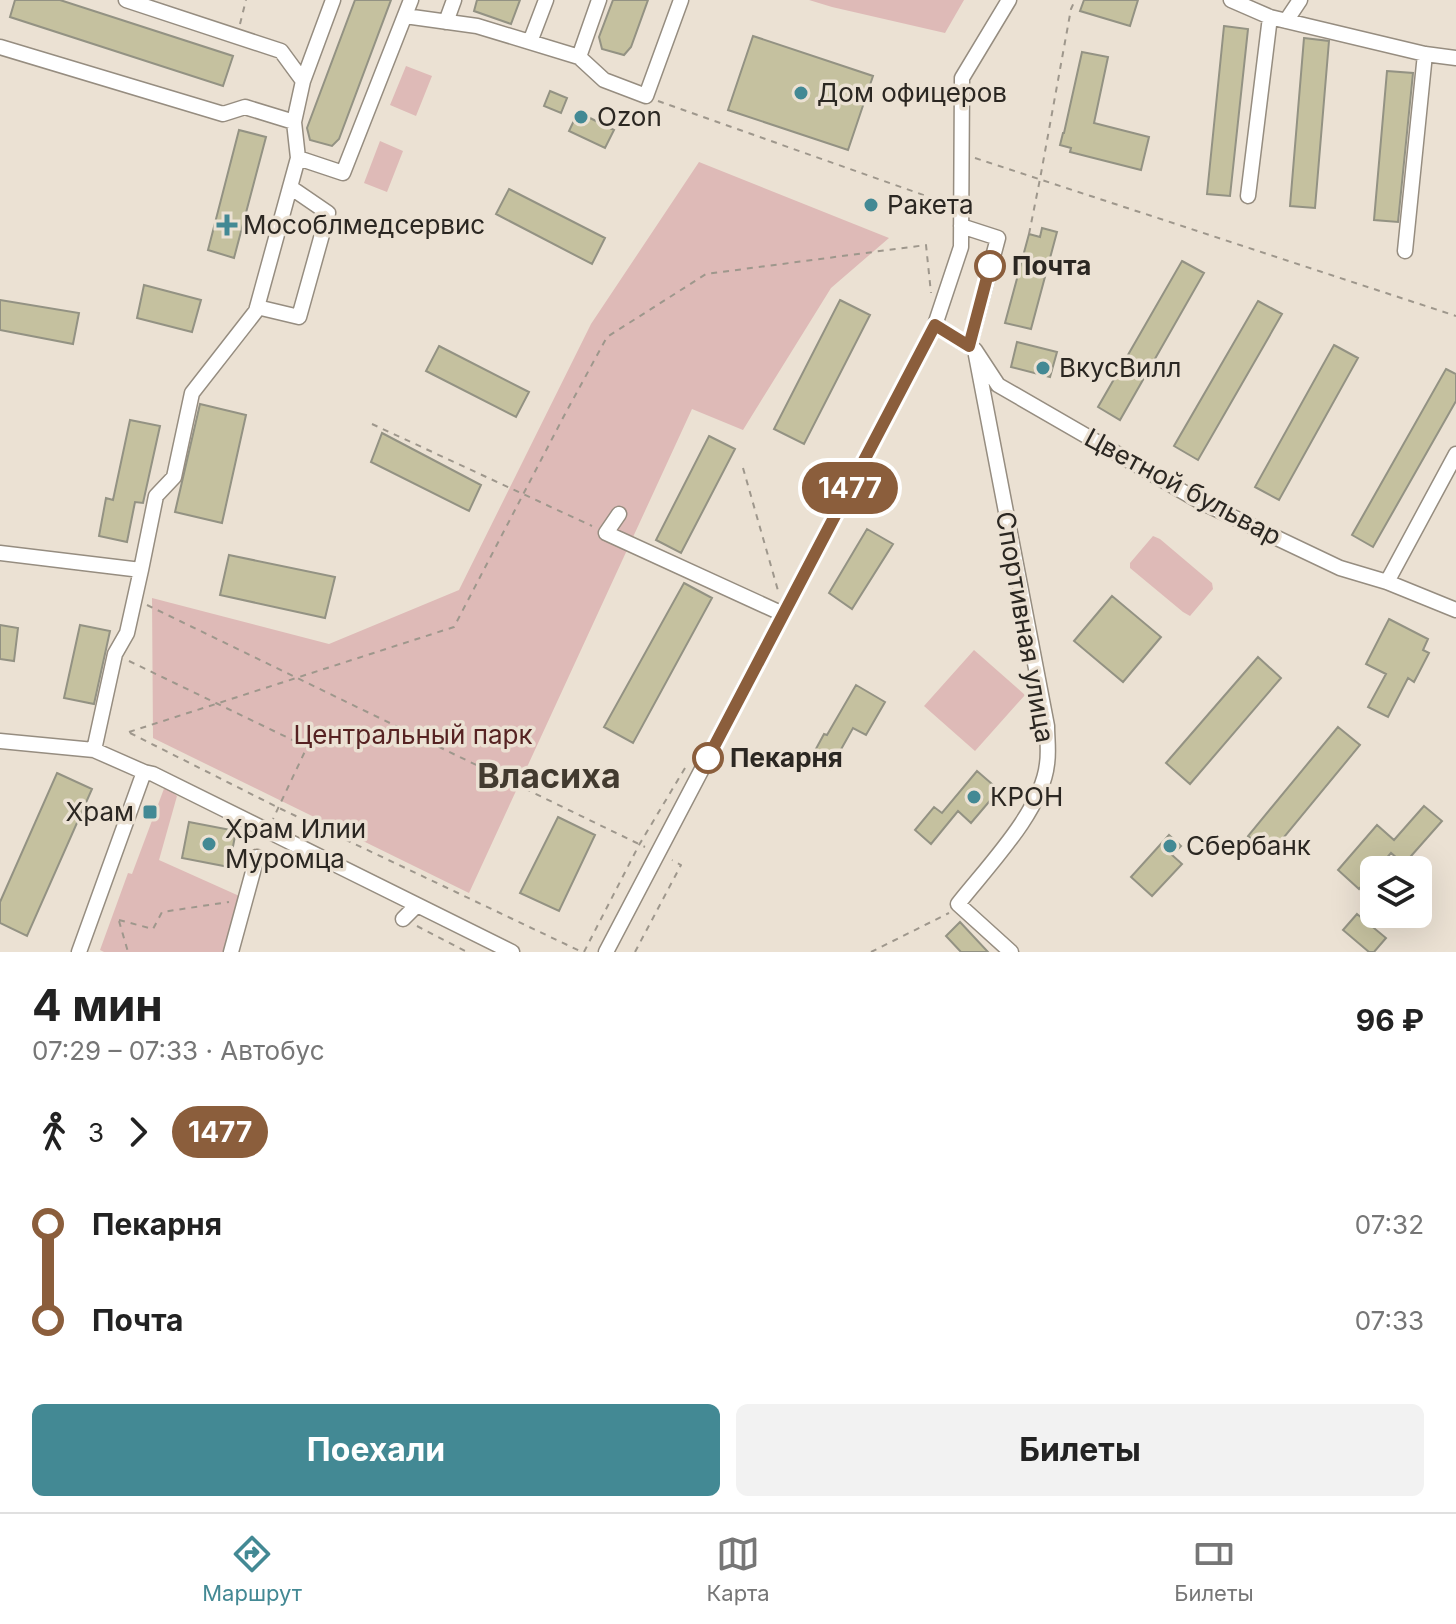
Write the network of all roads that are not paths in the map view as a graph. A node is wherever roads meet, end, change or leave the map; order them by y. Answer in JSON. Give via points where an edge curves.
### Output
{"nodes":[{"id":1,"x":126,"y":0,"type":"edge"},
{"id":2,"x":333,"y":0,"type":"edge"},
{"id":3,"x":411,"y":0,"type":"edge"},
{"id":4,"x":454,"y":0,"type":"edge"},
{"id":5,"x":546,"y":0,"type":"edge"},
{"id":6,"x":599,"y":0,"type":"edge"},
{"id":7,"x":681,"y":0,"type":"edge"},
{"id":8,"x":1009,"y":0,"type":"edge"},
{"id":9,"x":1231,"y":0,"type":"edge"},
{"id":10,"x":1300,"y":0,"type":"edge"},
{"id":11,"x":405,"y":16,"type":"junction"},
{"id":12,"x":1270,"y":17,"type":"junction"},
{"id":13,"x":1286,"y":21,"type":"junction"},
{"id":14,"x":446,"y":22,"type":"junction"},
{"id":15,"x":530,"y":42,"type":"junction"},
{"id":16,"x":0,"y":47,"type":"edge"},
{"id":17,"x":1425,"y":54,"type":"junction"},
{"id":18,"x":579,"y":57,"type":"junction"},
{"id":19,"x":1456,"y":58,"type":"edge"},
{"id":20,"x":303,"y":81,"type":"junction"},
{"id":21,"x":294,"y":122,"type":"junction"},
{"id":22,"x":298,"y":158,"type":"junction"},
{"id":23,"x":290,"y":187,"type":"junction"},
{"id":24,"x":1248,"y":196,"type":"dead end"},
{"id":25,"x":961,"y":226,"type":"junction"},
{"id":26,"x":1405,"y":251,"type":"dead end"},
{"id":27,"x":257,"y":307,"type":"junction"},
{"id":28,"x":935,"y":325,"type":"junction"},
{"id":29,"x":972,"y":348,"type":"junction"},
{"id":30,"x":1456,"y":454,"type":"edge"},
{"id":31,"x":619,"y":514,"type":"dead end"},
{"id":32,"x":0,"y":553,"type":"edge"},
{"id":33,"x":141,"y":570,"type":"junction"},
{"id":34,"x":1387,"y":582,"type":"junction"},
{"id":35,"x":783,"y":610,"type":"junction"},
{"id":36,"x":1456,"y":610,"type":"edge"},
{"id":37,"x":0,"y":741,"type":"edge"},
{"id":38,"x":94,"y":750,"type":"junction"},
{"id":39,"x":144,"y":772,"type":"junction"},
{"id":40,"x":257,"y":857,"type":"dead end"},
{"id":41,"x":417,"y":905,"type":"junction"},
{"id":42,"x":409,"y":923,"type":"road end"},
{"id":43,"x":79,"y":952,"type":"edge"},
{"id":44,"x":231,"y":952,"type":"edge"},
{"id":45,"x":512,"y":952,"type":"edge"},
{"id":46,"x":606,"y":952,"type":"edge"},
{"id":47,"x":1011,"y":952,"type":"edge"}],
"edges":[{"from":1,"to":20,"type":"street","via":[[281,51]]},
{"from":2,"to":20,"type":"street"},
{"from":3,"to":11,"type":"street"},
{"from":4,"to":14,"type":"street"},
{"from":5,"to":15,"type":"street"},
{"from":6,"to":18,"type":"street"},
{"from":7,"to":18,"type":"street","via":[[646,96],[604,80]]},
{"from":8,"to":25,"type":"street","via":[[962,78]]},
{"from":9,"to":12,"type":"street"},
{"from":10,"to":13,"type":"street"},
{"from":11,"to":14,"type":"street"},
{"from":11,"to":22,"type":"street","via":[[343,173]]},
{"from":12,"to":13,"type":"street"},
{"from":12,"to":24,"type":"street"},
{"from":13,"to":17,"type":"street"},
{"from":14,"to":15,"type":"street"},
{"from":15,"to":18,"type":"street"},
{"from":16,"to":21,"type":"street","via":[[223,114],[245,107]]},
{"from":17,"to":19,"type":"street"},
{"from":17,"to":26,"type":"street"},
{"from":20,"to":21,"type":"street"},
{"from":21,"to":22,"type":"street"},
{"from":22,"to":23,"type":"street"},
{"from":23,"to":27,"type":"street"},
{"from":23,"to":27,"type":"street","via":[[328,213],[324,228],[299,317]]},
{"from":25,"to":28,"type":"street","via":[[961,247]]},
{"from":25,"to":29,"type":"street","via":[[998,238]]},
{"from":27,"to":33,"type":"street","via":[[192,393],[174,477],[156,496]]},
{"from":28,"to":29,"type":"street","name":"Цветной бульвар"},
{"from":28,"to":35,"type":"street"},
{"from":29,"to":34,"type":"street","name":"Цветной бульвар","via":[[998,385],[1199,501],[1340,568]]},
{"from":29,"to":47,"type":"street","name":"Спортивная улица","via":[[1047,726],[1047,765],[1038,793],[1025,819],[958,904]]},
{"from":30,"to":34,"type":"street"},
{"from":31,"to":35,"type":"street","via":[[606,533]]},
{"from":32,"to":33,"type":"street"},
{"from":33,"to":38,"type":"street"},
{"from":34,"to":36,"type":"street","name":"Цветной бульвар"},
{"from":35,"to":46,"type":"street"},
{"from":37,"to":38,"type":"street"},
{"from":38,"to":39,"type":"street"},
{"from":39,"to":41,"type":"street"},
{"from":39,"to":43,"type":"street"},
{"from":40,"to":44,"type":"street"},
{"from":41,"to":42,"type":"street"},
{"from":41,"to":45,"type":"street"}]}
